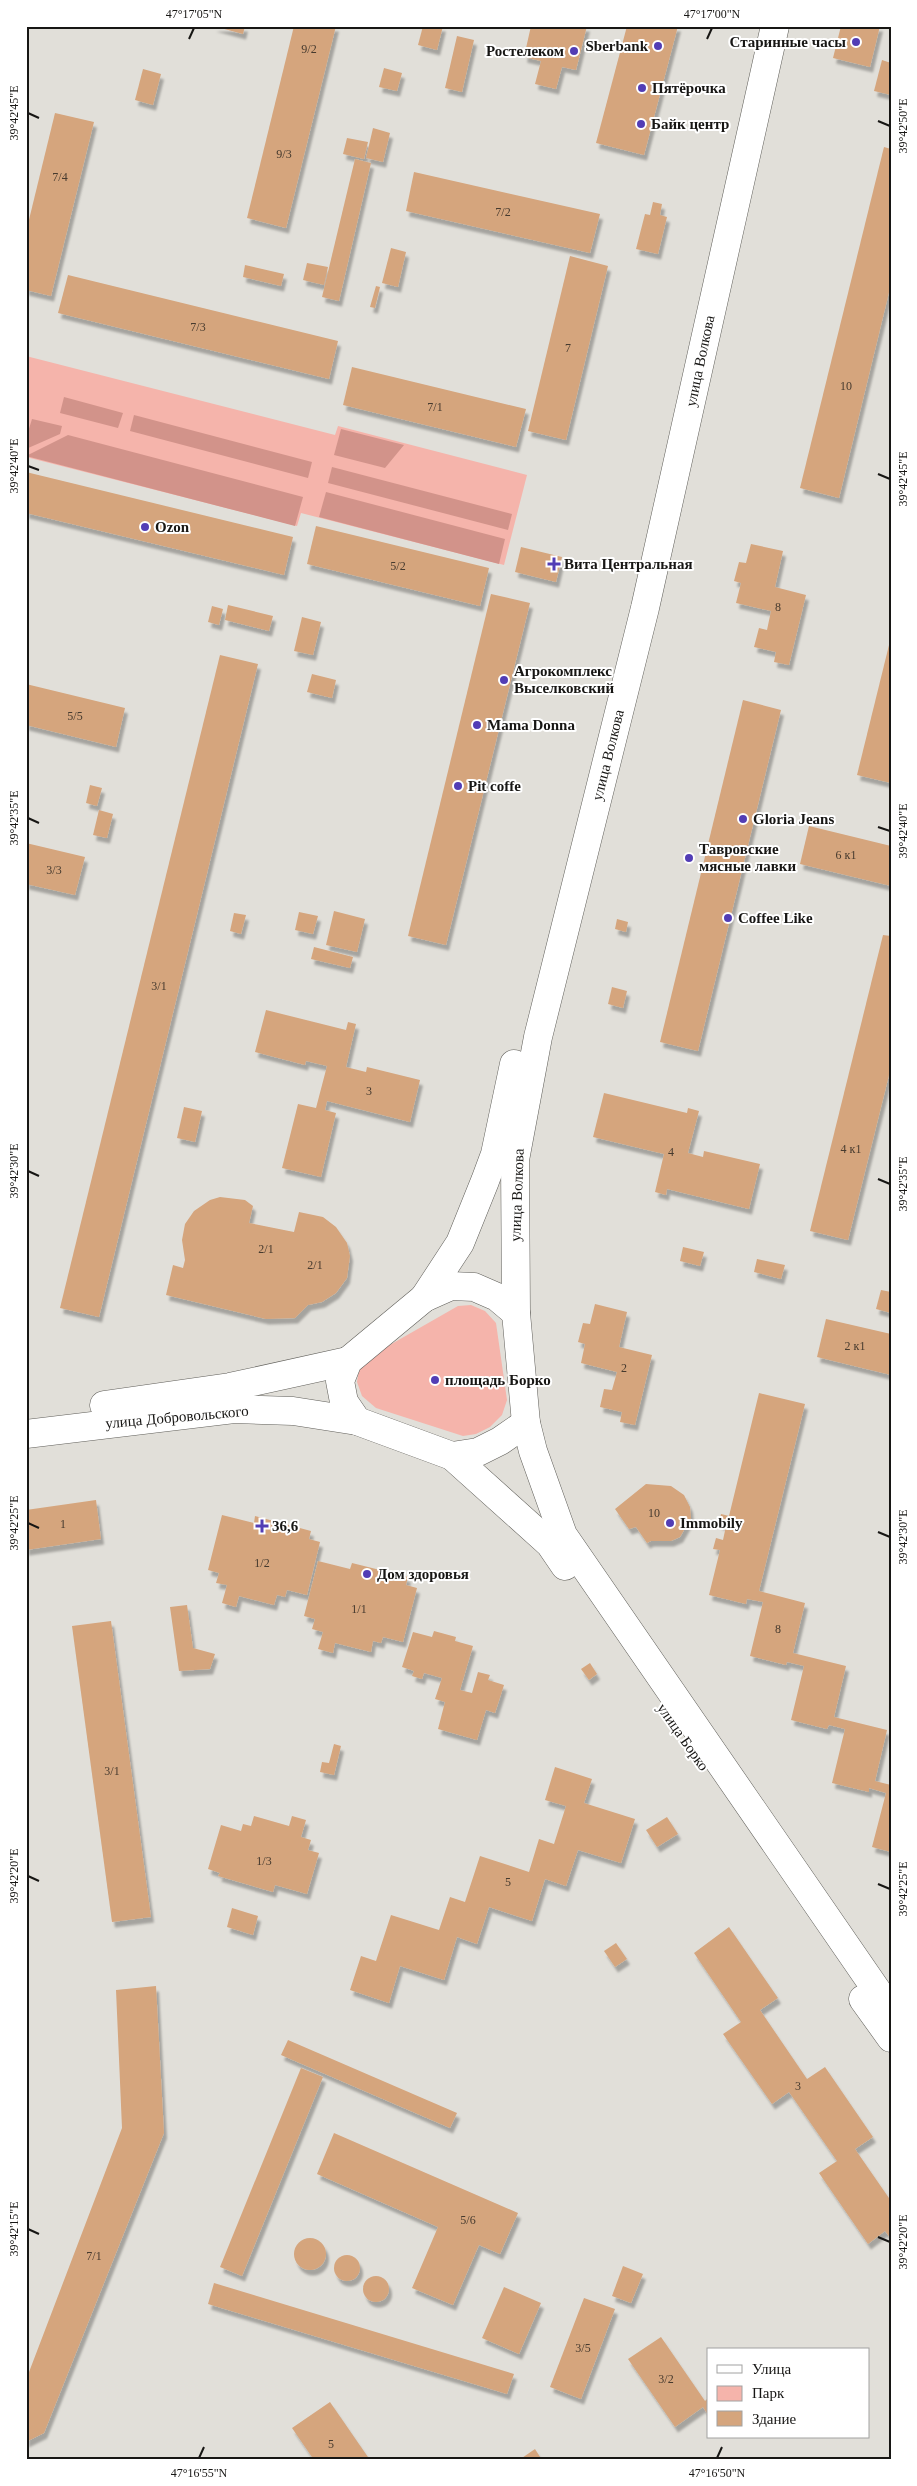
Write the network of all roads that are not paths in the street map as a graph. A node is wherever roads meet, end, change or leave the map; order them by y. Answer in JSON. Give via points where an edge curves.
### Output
{"nodes":[{"id":1,"x":758,"y":26,"type":"edge"},
{"id":2,"x":776,"y":26,"type":"edge"},
{"id":3,"x":424,"y":1298,"type":"junction"},
{"id":4,"x":516,"y":1313,"type":"junction"},
{"id":5,"x":348,"y":1361,"type":"junction"},
{"id":6,"x":26,"y":1416,"type":"edge"},
{"id":7,"x":357,"y":1421,"type":"junction"},
{"id":8,"x":526,"y":1423,"type":"junction"},
{"id":9,"x":26,"y":1434,"type":"edge"},
{"id":10,"x":452,"y":1456,"type":"junction"},
{"id":11,"x":891,"y":2011,"type":"edge"},
{"id":12,"x":891,"y":2038,"type":"edge"}],
"edges":[{"from":1,"to":3,"type":"main road","name":"улица Волкова","via":[[628,604],[525,1016],[495,1154],[460,1243]]},
{"from":2,"to":4,"type":"main road","name":"улица Волкова","via":[[645,608],[538,1037],[515,1160]]},
{"from":3,"to":4,"type":"main road","via":[[451,1286],[474,1287],[497,1297]]},
{"from":3,"to":5,"type":"main road"},
{"from":4,"to":8,"type":"main road"},
{"from":5,"to":6,"type":"main road","name":"улица Добровольского","via":[[230,1388]]},
{"from":5,"to":7,"type":"main road","via":[[340,1381],[344,1402]]},
{"from":7,"to":9,"type":"main road","name":"улица Добровольского","via":[[292,1411],[234,1409]]},
{"from":7,"to":10,"type":"main road"},
{"from":8,"to":10,"type":"main road","via":[[478,1452]]},
{"from":8,"to":11,"type":"main road","name":"улица Борко","via":[[562,1535]]},
{"from":10,"to":12,"type":"main road","name":"улица Борко","via":[[550,1544]]}]}
